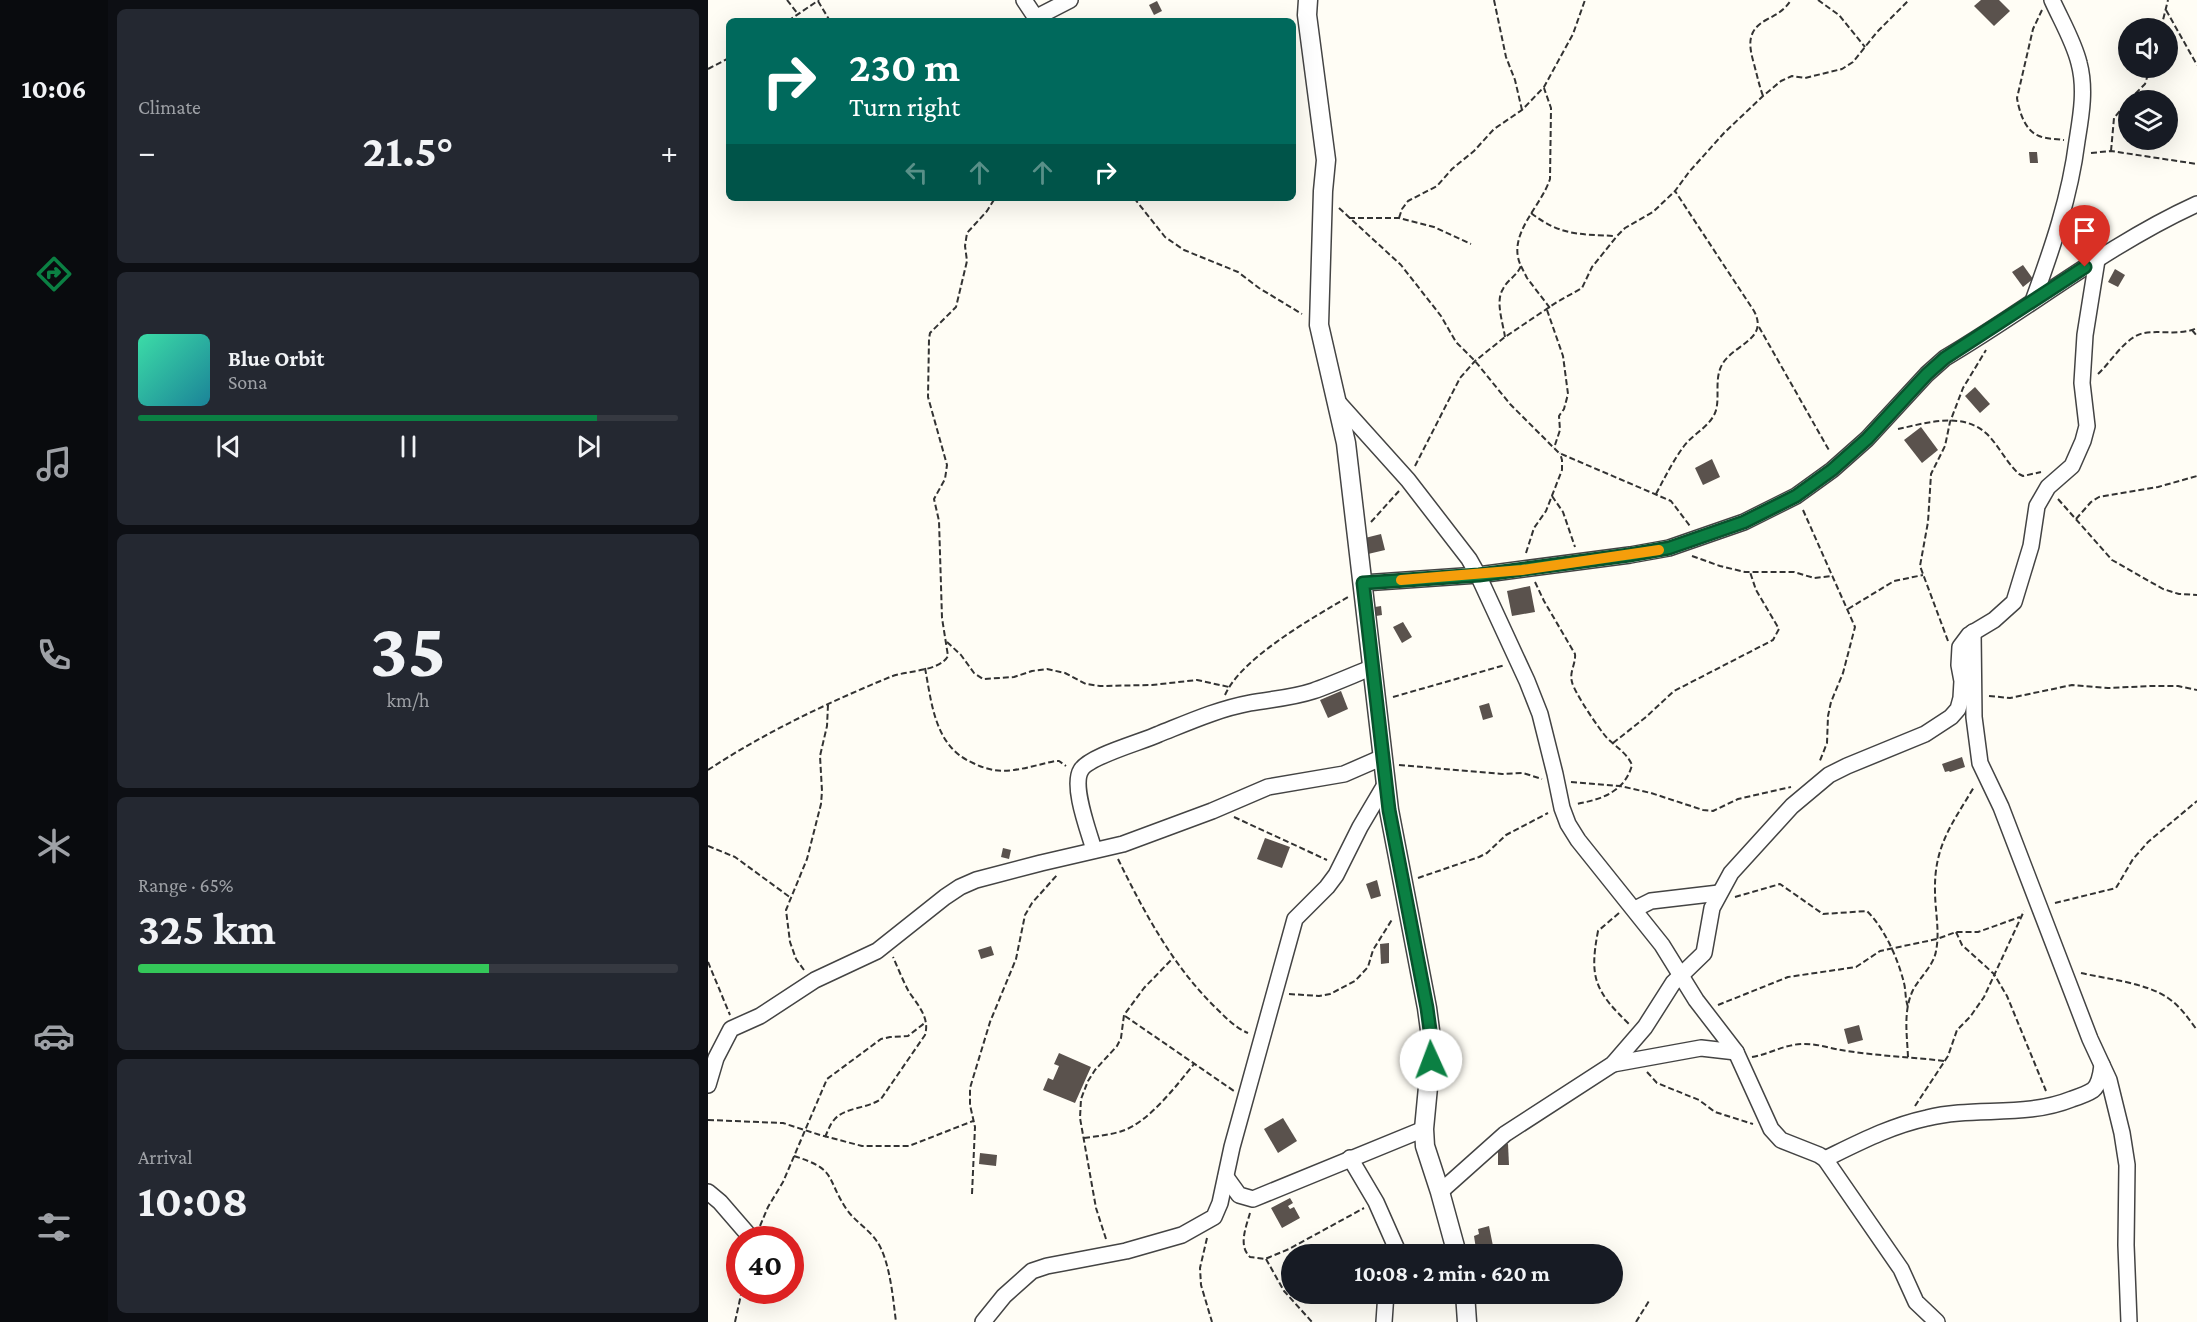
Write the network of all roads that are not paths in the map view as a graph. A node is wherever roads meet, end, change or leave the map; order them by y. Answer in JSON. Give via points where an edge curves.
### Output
{"nodes":[{"id":1,"x":1023,"y":0,"type":"edge"},
{"id":2,"x":1070,"y":0,"type":"edge"},
{"id":3,"x":1308,"y":0,"type":"edge"},
{"id":4,"x":2048,"y":4,"type":"edge"},
{"id":5,"x":1037,"y":18,"type":"edge"},
{"id":6,"x":1040,"y":18,"type":"edge"},
{"id":7,"x":2197,"y":204,"type":"edge"},
{"id":8,"x":2097,"y":260,"type":"junction"},
{"id":9,"x":2033,"y":301,"type":"junction"},
{"id":10,"x":1337,"y":401,"type":"junction"},
{"id":11,"x":1479,"y":575,"type":"junction"},
{"id":12,"x":1363,"y":585,"type":"junction"},
{"id":13,"x":1973,"y":632,"type":"junction"},
{"id":14,"x":1373,"y":667,"type":"junction"},
{"id":15,"x":1384,"y":760,"type":"junction"},
{"id":16,"x":1386,"y":783,"type":"junction"},
{"id":17,"x":1094,"y":850,"type":"junction"},
{"id":18,"x":1725,"y":896,"type":"junction"},
{"id":19,"x":1633,"y":907,"type":"junction"},
{"id":20,"x":1681,"y":976,"type":"junction"},
{"id":21,"x":1738,"y":1056,"type":"junction"},
{"id":22,"x":1613,"y":1064,"type":"junction"},
{"id":23,"x":2102,"y":1065,"type":"junction"},
{"id":24,"x":708,"y":1085,"type":"edge"},
{"id":25,"x":1424,"y":1129,"type":"junction"},
{"id":26,"x":1350,"y":1158,"type":"junction"},
{"id":27,"x":1825,"y":1159,"type":"junction"},
{"id":28,"x":1226,"y":1176,"type":"junction"},
{"id":29,"x":708,"y":1192,"type":"edge"},
{"id":30,"x":1440,"y":1192,"type":"junction"},
{"id":31,"x":746,"y":1226,"type":"edge"},
{"id":32,"x":1395,"y":1244,"type":"edge"},
{"id":33,"x":1453,"y":1244,"type":"edge"},
{"id":34,"x":1385,"y":1304,"type":"edge"},
{"id":35,"x":1466,"y":1304,"type":"edge"},
{"id":36,"x":983,"y":1322,"type":"edge"},
{"id":37,"x":1384,"y":1322,"type":"edge"},
{"id":38,"x":1467,"y":1322,"type":"edge"},
{"id":39,"x":1937,"y":1322,"type":"edge"},
{"id":40,"x":2129,"y":1322,"type":"edge"}],
"edges":[{"from":1,"to":5,"type":"street"},
{"from":2,"to":6,"type":"street"},
{"from":3,"to":10,"type":"street","via":[[1326,160],[1319,320]]},
{"from":4,"to":9,"type":"street","via":[[2079,63],[2082,112],[2067,200]]},
{"from":7,"to":8,"type":"street","via":[[2169,216]]},
{"from":8,"to":9,"type":"street"},
{"from":8,"to":13,"type":"street","via":[[2082,383],[2087,426],[2075,460],[2037,506],[2031,546],[2014,602]]},
{"from":9,"to":11,"type":"street","via":[[1936,365],[1838,464],[1796,496],[1744,522],[1674,547]]},
{"from":10,"to":11,"type":"street","via":[[1408,480]]},
{"from":10,"to":12,"type":"street","via":[[1346,443]]},
{"from":11,"to":12,"type":"street"},
{"from":11,"to":19,"type":"street","via":[[1540,714],[1561,807],[1578,840]]},
{"from":12,"to":14,"type":"street"},
{"from":13,"to":18,"type":"street","via":[[1960,646],[1961,698],[1951,717],[1925,734],[1823,780],[1785,814],[1731,873]]},
{"from":13,"to":23,"type":"street","via":[[1977,751]]},
{"from":14,"to":15,"type":"street"},
{"from":14,"to":17,"type":"street","via":[[1281,700],[1203,715],[1084,765],[1078,777],[1078,792]]},
{"from":15,"to":16,"type":"street"},
{"from":15,"to":17,"type":"street","via":[[1344,774],[1268,787],[1123,844]]},
{"from":16,"to":25,"type":"street","via":[[1432,1045]]},
{"from":16,"to":28,"type":"street","via":[[1327,887],[1294,919]]},
{"from":17,"to":24,"type":"street","via":[[960,887],[865,958],[815,980],[760,1016],[735,1025],[728,1031]]},
{"from":18,"to":19,"type":"street","via":[[1651,901]]},
{"from":18,"to":20,"type":"street","via":[[1712,908],[1704,953]]},
{"from":19,"to":20,"type":"street"},
{"from":20,"to":21,"type":"street"},
{"from":20,"to":22,"type":"street"},
{"from":21,"to":22,"type":"street","via":[[1701,1048]]},
{"from":21,"to":27,"type":"street","via":[[1771,1129],[1781,1140]]},
{"from":22,"to":30,"type":"street","via":[[1505,1134]]},
{"from":23,"to":27,"type":"street","via":[[2093,1090],[2051,1106],[1928,1118],[1879,1132]]},
{"from":23,"to":40,"type":"street","via":[[2109,1080],[2127,1166]]},
{"from":25,"to":26,"type":"street"},
{"from":25,"to":30,"type":"street","via":[[1425,1146]]},
{"from":26,"to":28,"type":"street","via":[[1252,1198],[1239,1195]]},
{"from":26,"to":32,"type":"street"},
{"from":27,"to":39,"type":"street","via":[[1901,1269],[1916,1302]]},
{"from":28,"to":36,"type":"street","via":[[1214,1217],[1182,1235],[1032,1271]]},
{"from":29,"to":31,"type":"street"},
{"from":30,"to":33,"type":"street"},
{"from":34,"to":37,"type":"street"},
{"from":35,"to":38,"type":"street"}]}
